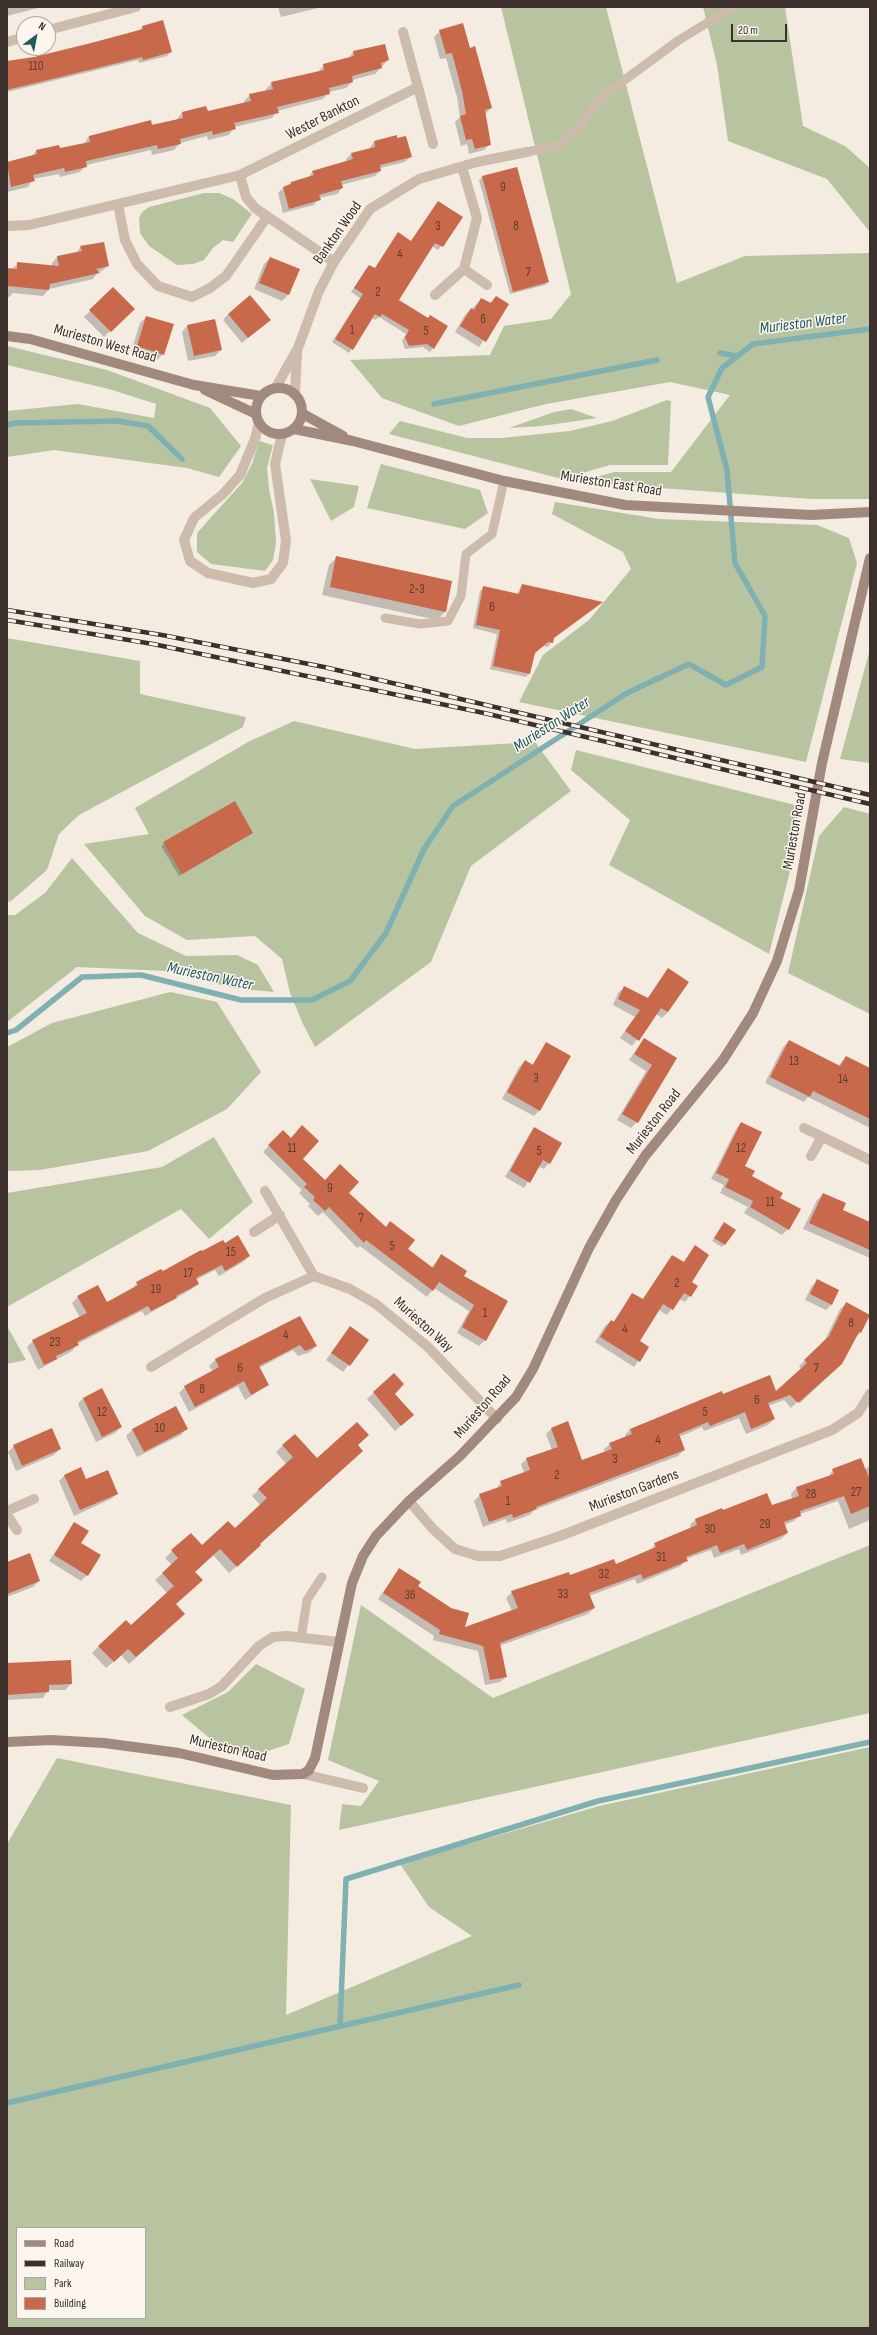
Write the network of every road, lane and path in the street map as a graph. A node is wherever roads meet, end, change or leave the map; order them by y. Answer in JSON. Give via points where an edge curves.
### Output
{"nodes":[{"id":1,"x":136,"y":7,"type":"edge"},
{"id":2,"x":733,"y":7,"type":"edge"},
{"id":3,"x":106,"y":10,"type":"edge"},
{"id":4,"x":56,"y":27,"type":"edge"},
{"id":5,"x":403,"y":32,"type":"dead end"},
{"id":6,"x":418,"y":87,"type":"junction"},
{"id":7,"x":433,"y":144,"type":"dead end"},
{"id":8,"x":527,"y":152,"type":"joint"},
{"id":9,"x":462,"y":167,"type":"junction"},
{"id":10,"x":240,"y":175,"type":"junction"},
{"id":11,"x":118,"y":204,"type":"junction"},
{"id":12,"x":267,"y":217,"type":"junction"},
{"id":13,"x":7,"y":226,"type":"edge"},
{"id":14,"x":334,"y":262,"type":"junction"},
{"id":15,"x":464,"y":269,"type":"junction"},
{"id":16,"x":487,"y":285,"type":"dead end"},
{"id":17,"x":435,"y":295,"type":"dead end"},
{"id":18,"x":7,"y":336,"type":"edge"},
{"id":19,"x":298,"y":348,"type":"junction"},
{"id":20,"x":194,"y":385,"type":"junction"},
{"id":21,"x":276,"y":387,"type":"junction"},
{"id":22,"x":295,"y":393,"type":"junction"},
{"id":23,"x":261,"y":396,"type":"junction"},
{"id":24,"x":303,"y":414,"type":"junction"},
{"id":25,"x":257,"y":418,"type":"junction"},
{"id":26,"x":294,"y":429,"type":"junction"},
{"id":27,"x":282,"y":434,"type":"junction"},
{"id":28,"x":352,"y":441,"type":"junction"},
{"id":29,"x":504,"y":481,"type":"junction"},
{"id":30,"x":870,"y":512,"type":"edge"},
{"id":31,"x":870,"y":558,"type":"edge"},
{"id":32,"x":385,"y":618,"type":"dead end"},
{"id":33,"x":804,"y":1128,"type":"dead end"},
{"id":34,"x":822,"y":1137,"type":"junction"},
{"id":35,"x":811,"y":1156,"type":"dead end"},
{"id":36,"x":870,"y":1160,"type":"edge"},
{"id":37,"x":265,"y":1191,"type":"dead end"},
{"id":38,"x":280,"y":1215,"type":"junction"},
{"id":39,"x":254,"y":1232,"type":"dead end"},
{"id":40,"x":314,"y":1276,"type":"junction"},
{"id":41,"x":151,"y":1367,"type":"dead end"},
{"id":42,"x":870,"y":1394,"type":"edge"},
{"id":43,"x":497,"y":1419,"type":"junction"},
{"id":44,"x":34,"y":1499,"type":"dead end"},
{"id":45,"x":409,"y":1501,"type":"junction"},
{"id":46,"x":7,"y":1511,"type":"edge"},
{"id":47,"x":7,"y":1515,"type":"edge"},
{"id":48,"x":17,"y":1530,"type":"dead end"},
{"id":49,"x":322,"y":1577,"type":"dead end"},
{"id":50,"x":301,"y":1638,"type":"junction"},
{"id":51,"x":338,"y":1642,"type":"junction"},
{"id":52,"x":170,"y":1707,"type":"dead end"},
{"id":53,"x":7,"y":1742,"type":"edge"},
{"id":54,"x":303,"y":1774,"type":"junction"},
{"id":55,"x":363,"y":1788,"type":"dead end"}],
"edges":[{"from":1,"to":3,"type":"street"},
{"from":2,"to":8,"type":"lane","via":[[679,40],[600,98],[582,124],[560,145]]},
{"from":3,"to":4,"type":"street"},
{"from":5,"to":6,"type":"street"},
{"from":6,"to":7,"type":"street"},
{"from":6,"to":10,"type":"street","name":"Wester Bankton"},
{"from":8,"to":9,"type":"street","name":"Bankton Wood"},
{"from":9,"to":14,"type":"street","name":"Bankton Wood","via":[[419,179],[370,209]]},
{"from":9,"to":15,"type":"street","via":[[477,218]]},
{"from":10,"to":11,"type":"street","name":"Wester Bankton"},
{"from":10,"to":12,"type":"street","via":[[246,197]]},
{"from":11,"to":12,"type":"street","via":[[125,240],[138,264],[158,286],[192,297],[226,276]]},
{"from":11,"to":13,"type":"street","name":"Wester Bankton","via":[[30,225]]},
{"from":12,"to":14,"type":"street"},
{"from":14,"to":19,"type":"street","name":"Bankton Wood","via":[[306,321]]},
{"from":15,"to":16,"type":"street"},
{"from":15,"to":17,"type":"street"},
{"from":18,"to":20,"type":"street","name":"Murieston West Road","via":[[30,339]]},
{"from":19,"to":21,"type":"street"},
{"from":19,"to":22,"type":"street"},
{"from":20,"to":23,"type":"street","name":"Murieston West Road"},
{"from":20,"to":25,"type":"street","name":"Murieston West Road"},
{"from":21,"to":22,"type":"street","via":[[286,388]]},
{"from":21,"to":23,"type":"street"},
{"from":22,"to":24,"type":"street","via":[[300,399]]},
{"from":23,"to":25,"type":"street","via":[[258,401]]},
{"from":24,"to":26,"type":"street"},
{"from":24,"to":28,"type":"street","name":"Murieston East Road"},
{"from":25,"to":27,"type":"street","via":[[268,432]]},
{"from":25,"to":27,"type":"street","via":[[255,439],[240,475],[223,494],[194,518],[184,540],[190,561],[208,573],[253,583],[271,579],[283,563],[286,541],[275,464]]},
{"from":26,"to":27,"type":"street"},
{"from":26,"to":28,"type":"street","name":"Murieston East Road"},
{"from":28,"to":29,"type":"street","name":"Murieston East Road"},
{"from":29,"to":30,"type":"street","name":"Murieston East Road","via":[[625,504],[660,508],[811,514]]},
{"from":29,"to":32,"type":"lane","via":[[492,534],[466,554],[461,596],[448,621],[420,624]]},
{"from":31,"to":43,"type":"street","name":"Murieston Road","via":[[822,763],[799,890],[778,961],[753,1013],[723,1060],[644,1156],[616,1200],[590,1248],[533,1369],[516,1397]]},
{"from":33,"to":34,"type":"street"},
{"from":34,"to":35,"type":"street"},
{"from":34,"to":36,"type":"street"},
{"from":37,"to":38,"type":"street"},
{"from":38,"to":39,"type":"street"},
{"from":38,"to":40,"type":"street"},
{"from":40,"to":41,"type":"street","via":[[265,1298]]},
{"from":40,"to":43,"type":"street","name":"Murieston Way","via":[[350,1289],[376,1304],[428,1347]]},
{"from":42,"to":45,"type":"street","name":"Murieston Gardens","via":[[858,1413],[832,1430],[560,1536],[500,1556],[478,1556],[455,1549],[433,1529]]},
{"from":43,"to":45,"type":"street","name":"Murieston Road"},
{"from":44,"to":46,"type":"street"},
{"from":45,"to":51,"type":"street","name":"Murieston Road","via":[[376,1536],[363,1556],[352,1583]]},
{"from":47,"to":48,"type":"street"},
{"from":49,"to":50,"type":"lane","via":[[306,1600]]},
{"from":50,"to":51,"type":"street"},
{"from":50,"to":52,"type":"street","via":[[273,1637],[260,1646],[222,1686],[209,1694]]},
{"from":51,"to":54,"type":"street","name":"Murieston Road","via":[[314,1758],[309,1770]]},
{"from":53,"to":54,"type":"street","name":"Murieston Road","via":[[51,1740],[104,1743],[179,1753],[273,1775]]},
{"from":54,"to":55,"type":"street"}]}
